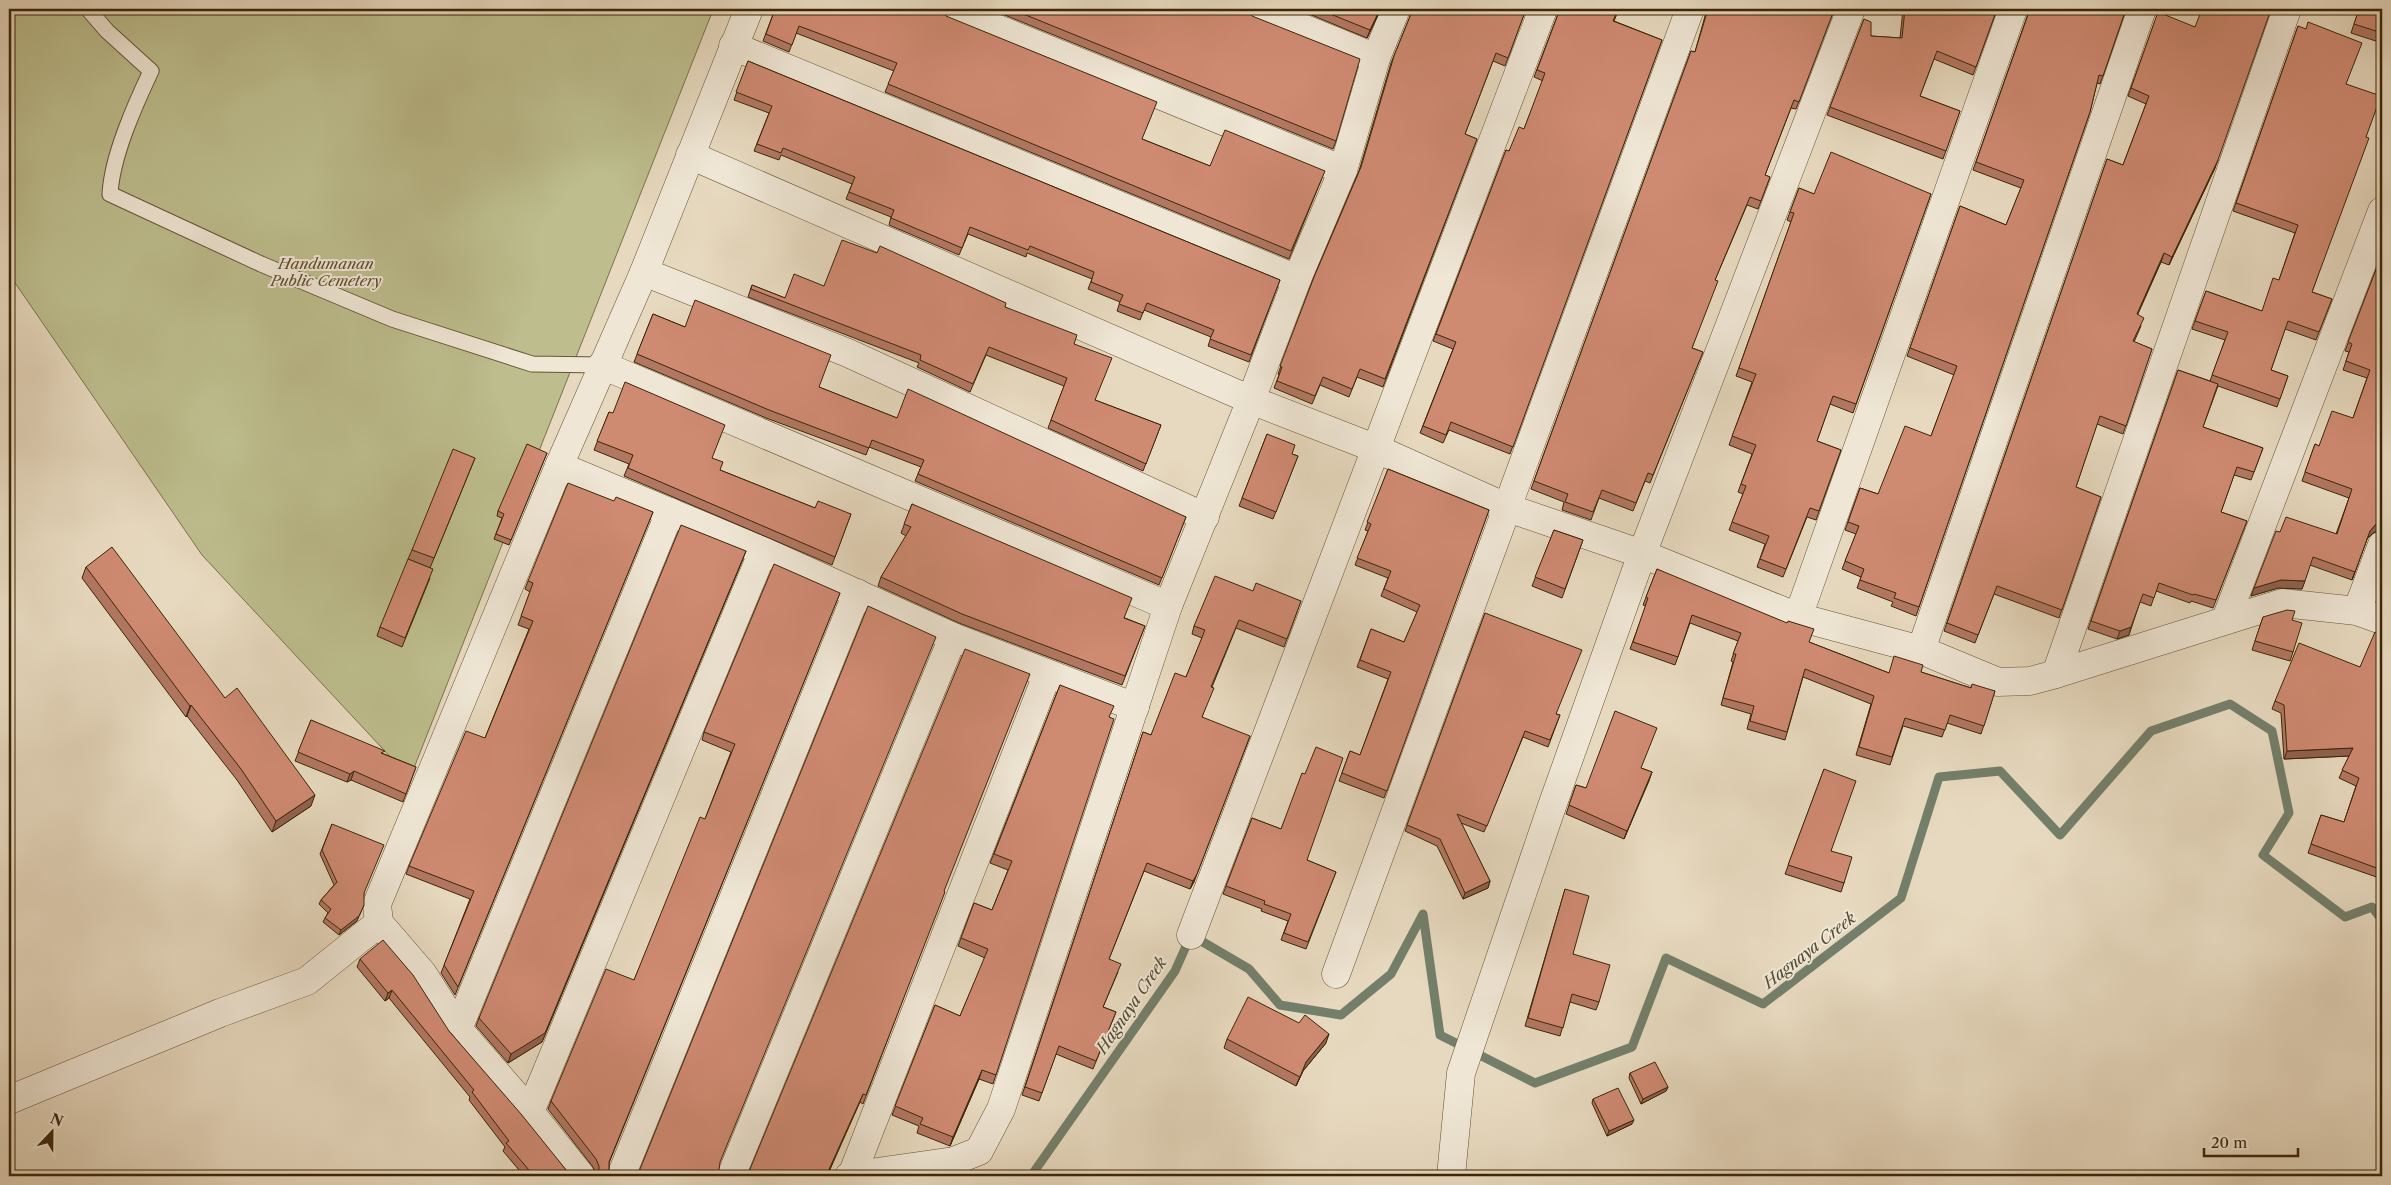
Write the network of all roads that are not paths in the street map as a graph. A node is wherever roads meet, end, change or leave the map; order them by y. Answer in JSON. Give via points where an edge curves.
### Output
{"nodes":[{"id":1,"x":88,"y":9,"type":"edge"},
{"id":2,"x":748,"y":9,"type":"edge"},
{"id":3,"x":949,"y":9,"type":"edge"},
{"id":4,"x":1256,"y":9,"type":"edge"},
{"id":5,"x":1396,"y":9,"type":"edge"},
{"id":6,"x":1543,"y":9,"type":"edge"},
{"id":7,"x":1690,"y":9,"type":"edge"},
{"id":8,"x":1851,"y":9,"type":"edge"},
{"id":9,"x":2013,"y":9,"type":"edge"},
{"id":10,"x":2142,"y":9,"type":"edge"},
{"id":11,"x":2287,"y":9,"type":"edge"},
{"id":12,"x":733,"y":46,"type":"junction"},
{"id":13,"x":1376,"y":58,"type":"junction"},
{"id":14,"x":690,"y":155,"type":"junction"},
{"id":15,"x":1343,"y":170,"type":"junction"},
{"id":16,"x":2382,"y":211,"type":"edge"},
{"id":17,"x":644,"y":272,"type":"junction"},
{"id":18,"x":1297,"y":280,"type":"junction"},
{"id":19,"x":602,"y":365,"type":"junction"},
{"id":20,"x":1251,"y":400,"type":"junction"},
{"id":21,"x":1377,"y":449,"type":"junction"},
{"id":22,"x":559,"y":466,"type":"junction"},
{"id":23,"x":1508,"y":508,"type":"junction"},
{"id":24,"x":670,"y":512,"type":"junction"},
{"id":25,"x":1205,"y":517,"type":"junction"},
{"id":26,"x":2382,"y":545,"type":"edge"},
{"id":27,"x":763,"y":551,"type":"junction"},
{"id":28,"x":1642,"y":554,"type":"junction"},
{"id":29,"x":858,"y":593,"type":"junction"},
{"id":30,"x":1168,"y":606,"type":"junction"},
{"id":31,"x":2357,"y":611,"type":"junction"},
{"id":32,"x":1798,"y":616,"type":"junction"},
{"id":33,"x":2226,"y":619,"type":"junction"},
{"id":34,"x":2382,"y":620,"type":"edge"},
{"id":35,"x":953,"y":637,"type":"junction"},
{"id":36,"x":1921,"y":650,"type":"junction"},
{"id":37,"x":2056,"y":674,"type":"junction"},
{"id":38,"x":1047,"y":675,"type":"junction"},
{"id":39,"x":1135,"y":707,"type":"junction"},
{"id":40,"x":379,"y":923,"type":"junction"},
{"id":41,"x":1192,"y":935,"type":"dead end"},
{"id":42,"x":1336,"y":974,"type":"dead end"},
{"id":43,"x":458,"y":1029,"type":"junction"},
{"id":44,"x":9,"y":1100,"type":"edge"},
{"id":45,"x":530,"y":1112,"type":"junction"},
{"id":46,"x":580,"y":1176,"type":"edge"},
{"id":47,"x":621,"y":1176,"type":"edge"},
{"id":48,"x":731,"y":1176,"type":"edge"},
{"id":49,"x":850,"y":1176,"type":"edge"},
{"id":50,"x":1451,"y":1176,"type":"edge"}],
"edges":[{"from":1,"to":19,"type":"lane","via":[[151,71],[111,176],[110,194],[268,268],[392,319],[532,364]]},
{"from":2,"to":12,"type":"street"},
{"from":3,"to":15,"type":"street"},
{"from":4,"to":13,"type":"street"},
{"from":5,"to":13,"type":"street"},
{"from":6,"to":21,"type":"street"},
{"from":7,"to":23,"type":"street"},
{"from":8,"to":28,"type":"street"},
{"from":9,"to":32,"type":"street"},
{"from":10,"to":36,"type":"street"},
{"from":11,"to":37,"type":"street"},
{"from":12,"to":14,"type":"street"},
{"from":12,"to":18,"type":"street"},
{"from":13,"to":15,"type":"street"},
{"from":14,"to":17,"type":"street"},
{"from":14,"to":20,"type":"street"},
{"from":15,"to":18,"type":"street"},
{"from":16,"to":33,"type":"street"},
{"from":17,"to":19,"type":"street"},
{"from":17,"to":25,"type":"street","via":[[848,353]]},
{"from":18,"to":20,"type":"street"},
{"from":19,"to":22,"type":"street"},
{"from":19,"to":30,"type":"street"},
{"from":20,"to":21,"type":"street"},
{"from":20,"to":25,"type":"street"},
{"from":21,"to":23,"type":"street"},
{"from":21,"to":41,"type":"street"},
{"from":22,"to":24,"type":"street"},
{"from":22,"to":40,"type":"street","via":[[388,876],[377,904]]},
{"from":23,"to":28,"type":"street"},
{"from":23,"to":42,"type":"street"},
{"from":24,"to":27,"type":"street"},
{"from":24,"to":43,"type":"street"},
{"from":25,"to":30,"type":"street"},
{"from":26,"to":31,"type":"street"},
{"from":27,"to":29,"type":"street"},
{"from":27,"to":45,"type":"street"},
{"from":28,"to":32,"type":"street"},
{"from":28,"to":50,"type":"street","via":[[1461,1073]]},
{"from":29,"to":35,"type":"street"},
{"from":29,"to":47,"type":"street"},
{"from":30,"to":39,"type":"street"},
{"from":31,"to":33,"type":"street","via":[[2282,603]]},
{"from":31,"to":34,"type":"street"},
{"from":32,"to":36,"type":"street"},
{"from":33,"to":37,"type":"street"},
{"from":35,"to":38,"type":"street"},
{"from":35,"to":48,"type":"street"},
{"from":36,"to":37,"type":"street","via":[[1998,682],[2030,681]]},
{"from":38,"to":39,"type":"street"},
{"from":38,"to":49,"type":"street"},
{"from":39,"to":49,"type":"street","via":[[1001,1109],[980,1151],[954,1161]]},
{"from":40,"to":43,"type":"street","via":[[424,974]]},
{"from":40,"to":44,"type":"street","via":[[307,980]]},
{"from":43,"to":45,"type":"street"},
{"from":45,"to":46,"type":"street"}]}
